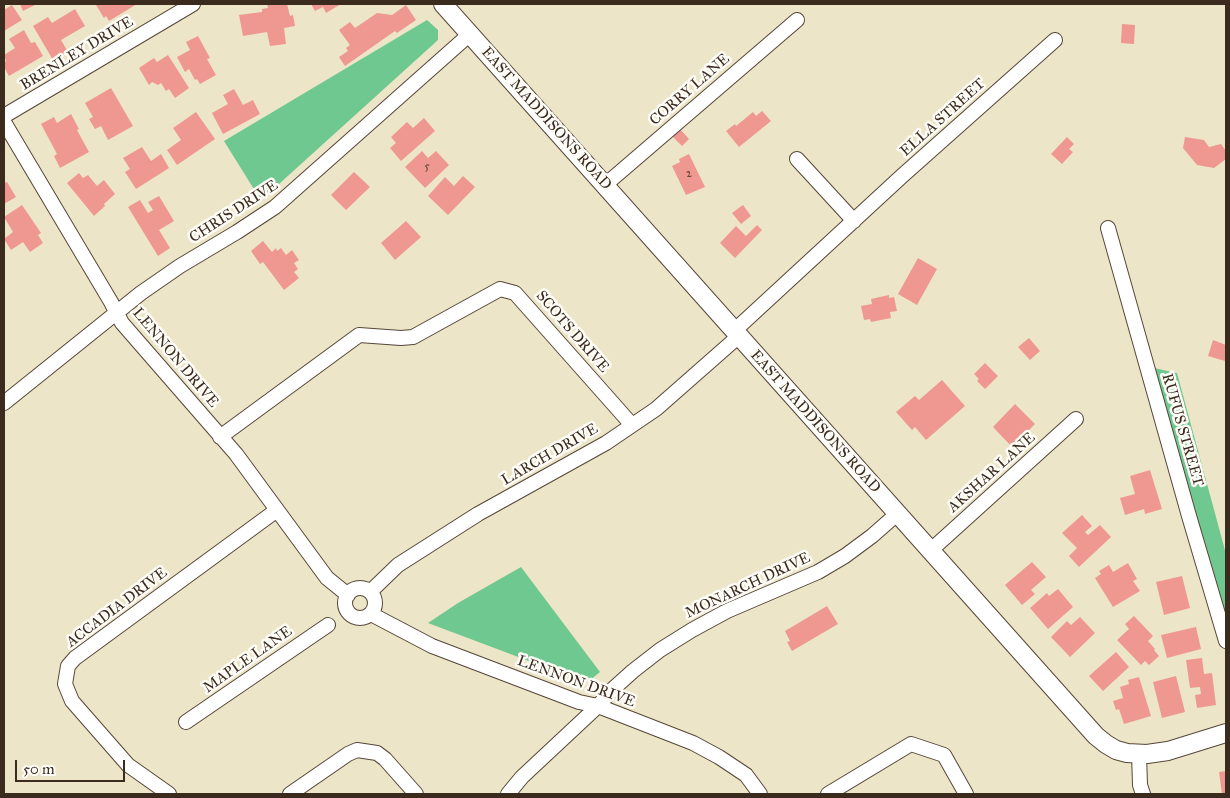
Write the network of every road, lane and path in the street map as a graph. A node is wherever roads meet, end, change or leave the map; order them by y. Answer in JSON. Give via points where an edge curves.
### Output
{"nodes":[{"id":1,"x":193,"y":4,"type":"edge"},
{"id":2,"x":443,"y":4,"type":"edge"},
{"id":3,"x":797,"y":20,"type":"dead end"},
{"id":4,"x":470,"y":34,"type":"junction"},
{"id":5,"x":1055,"y":40,"type":"dead end"},
{"id":6,"x":4,"y":116,"type":"edge"},
{"id":7,"x":4,"y":122,"type":"edge"},
{"id":8,"x":797,"y":159,"type":"dead end"},
{"id":9,"x":605,"y":186,"type":"junction"},
{"id":10,"x":854,"y":220,"type":"junction"},
{"id":11,"x":1108,"y":228,"type":"dead end"},
{"id":12,"x":117,"y":312,"type":"junction"},
{"id":13,"x":736,"y":334,"type":"junction"},
{"id":14,"x":4,"y":404,"type":"edge"},
{"id":15,"x":1076,"y":419,"type":"dead end"},
{"id":16,"x":632,"y":425,"type":"junction"},
{"id":17,"x":220,"y":437,"type":"junction"},
{"id":18,"x":277,"y":510,"type":"junction"},
{"id":19,"x":897,"y":514,"type":"junction"},
{"id":20,"x":930,"y":551,"type":"junction"},
{"id":21,"x":370,"y":592,"type":"junction"},
{"id":22,"x":348,"y":595,"type":"junction"},
{"id":23,"x":371,"y":614,"type":"junction"},
{"id":24,"x":328,"y":625,"type":"dead end"},
{"id":25,"x":1226,"y":641,"type":"edge"},
{"id":26,"x":598,"y":706,"type":"junction"},
{"id":27,"x":186,"y":722,"type":"dead end"},
{"id":28,"x":1226,"y":732,"type":"edge"},
{"id":29,"x":1139,"y":754,"type":"junction"},
{"id":30,"x":169,"y":794,"type":"edge"},
{"id":31,"x":290,"y":794,"type":"edge"},
{"id":32,"x":416,"y":794,"type":"edge"},
{"id":33,"x":508,"y":794,"type":"edge"},
{"id":34,"x":760,"y":794,"type":"edge"},
{"id":35,"x":828,"y":794,"type":"edge"},
{"id":36,"x":966,"y":794,"type":"edge"},
{"id":37,"x":1143,"y":794,"type":"edge"}],
"edges":[{"from":1,"to":6,"type":"street","name":"BRENLEY DRIVE"},
{"from":2,"to":4,"type":"street","name":"EAST MADDISONS ROAD"},
{"from":3,"to":9,"type":"street","name":"CORRY LANE"},
{"from":4,"to":9,"type":"street","name":"EAST MADDISONS ROAD"},
{"from":4,"to":12,"type":"street","name":"CHRIS DRIVE","via":[[275,207],[180,266]]},
{"from":5,"to":10,"type":"street","name":"ELLA STREET"},
{"from":7,"to":12,"type":"street","name":"LENNON DRIVE"},
{"from":8,"to":10,"type":"street"},
{"from":9,"to":13,"type":"street","name":"EAST MADDISONS ROAD"},
{"from":10,"to":13,"type":"street","name":"ELLA STREET"},
{"from":11,"to":25,"type":"street","name":"RUFUS STREET"},
{"from":12,"to":14,"type":"street","name":"CHRIS DRIVE"},
{"from":12,"to":17,"type":"street","name":"LENNON DRIVE","via":[[122,323]]},
{"from":13,"to":16,"type":"street","name":"LARCH DRIVE","via":[[656,408]]},
{"from":13,"to":19,"type":"street","name":"EAST MADDISONS ROAD"},
{"from":15,"to":20,"type":"street","name":"AKSHAR LANE"},
{"from":16,"to":17,"type":"street","name":"SCOTS DRIVE","via":[[515,293],[500,289],[413,337],[359,335]]},
{"from":16,"to":21,"type":"street","name":"LARCH DRIVE","via":[[606,443],[478,514],[398,565]]},
{"from":17,"to":18,"type":"street","name":"LENNON DRIVE"},
{"from":18,"to":22,"type":"street","name":"LENNON DRIVE","via":[[327,578]]},
{"from":18,"to":30,"type":"street","name":"ACCADIA DRIVE","via":[[68,666],[65,684],[72,701],[128,765]]},
{"from":19,"to":20,"type":"street","name":"EAST MADDISONS ROAD"},
{"from":19,"to":26,"type":"street","name":"MONARCH DRIVE","via":[[845,556],[818,572],[727,611],[684,635],[633,671]]},
{"from":20,"to":29,"type":"street","name":"EAST MADDISONS ROAD","via":[[1096,736],[1116,750]]},
{"from":21,"to":22,"type":"street","via":[[358,589]]},
{"from":21,"to":23,"type":"street","via":[[375,603]]},
{"from":22,"to":23,"type":"street","name":"LENNON DRIVE","via":[[349,613],[360,618]]},
{"from":23,"to":26,"type":"street","name":"LENNON DRIVE","via":[[432,646],[579,702]]},
{"from":24,"to":27,"type":"street","name":"MAPLE LANE"},
{"from":26,"to":33,"type":"street","name":"MONARCH DRIVE"},
{"from":26,"to":34,"type":"street","name":"LENNON DRIVE","via":[[702,747],[746,775]]},
{"from":28,"to":29,"type":"street","name":"EAST MADDISONS ROAD","via":[[1168,751]]},
{"from":29,"to":37,"type":"street"},
{"from":31,"to":32,"type":"street","via":[[357,750],[367,750],[385,758]]},
{"from":35,"to":36,"type":"street","via":[[911,744],[944,755]]}]}
